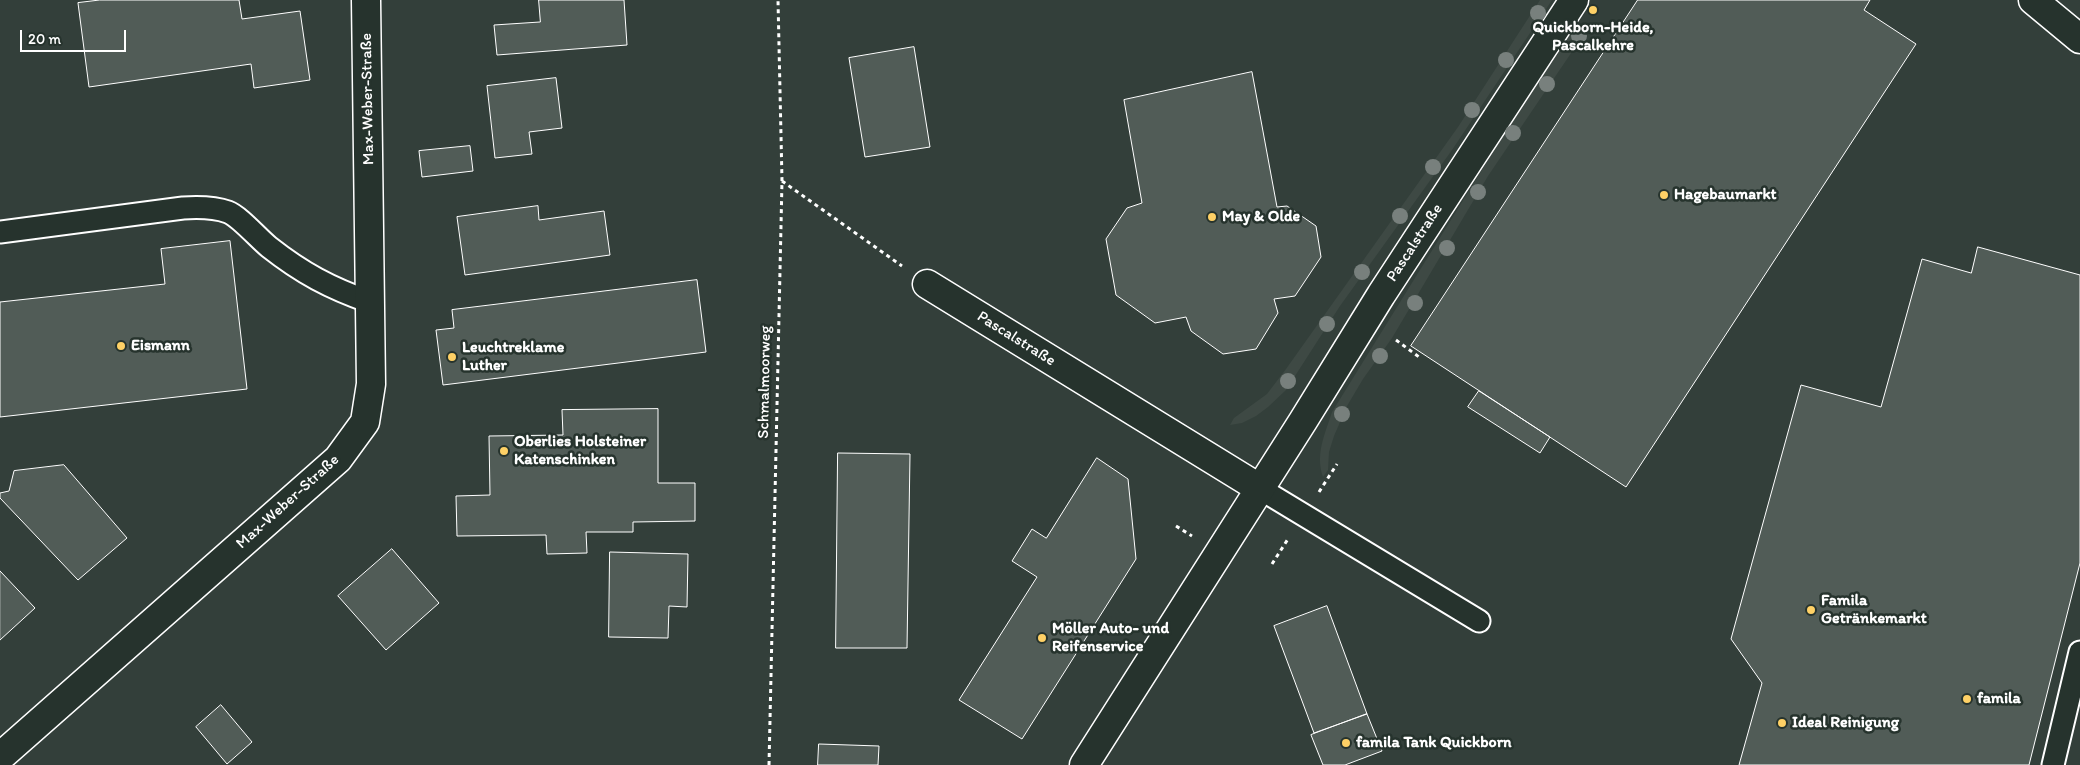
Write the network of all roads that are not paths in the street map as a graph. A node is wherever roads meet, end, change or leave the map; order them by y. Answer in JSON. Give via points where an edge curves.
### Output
{"nodes":[{"id":1,"x":366,"y":0,"type":"edge"},
{"id":2,"x":1574,"y":0,"type":"edge"},
{"id":3,"x":2033,"y":0,"type":"edge"},
{"id":4,"x":2080,"y":39,"type":"edge"},
{"id":5,"x":0,"y":232,"type":"edge"},
{"id":6,"x":927,"y":284,"type":"road end"},
{"id":7,"x":370,"y":302,"type":"junction"},
{"id":8,"x":1259,"y":488,"type":"junction"},
{"id":9,"x":1478,"y":621,"type":"dead end"},
{"id":10,"x":2080,"y":652,"type":"edge"},
{"id":11,"x":0,"y":757,"type":"edge"},
{"id":12,"x":1084,"y":765,"type":"edge"},
{"id":13,"x":2052,"y":765,"type":"edge"}],
"edges":[{"from":1,"to":7,"type":"street","name":"Max-Weber-Straße"},
{"from":2,"to":8,"type":"street","name":"Pascalstraße","via":[[1380,295]]},
{"from":3,"to":4,"type":"street"},
{"from":5,"to":7,"type":"lane","via":[[205,207],[230,212],[297,268],[334,290]]},
{"from":6,"to":8,"type":"street","name":"Pascalstraße"},
{"from":7,"to":11,"type":"street","name":"Max-Weber-Straße","via":[[371,384],[365,422],[338,459]]},
{"from":8,"to":9,"type":"lane","name":"Pascalstraße"},
{"from":8,"to":12,"type":"street","name":"Pascalstraße"},
{"from":10,"to":13,"type":"lane"}]}
